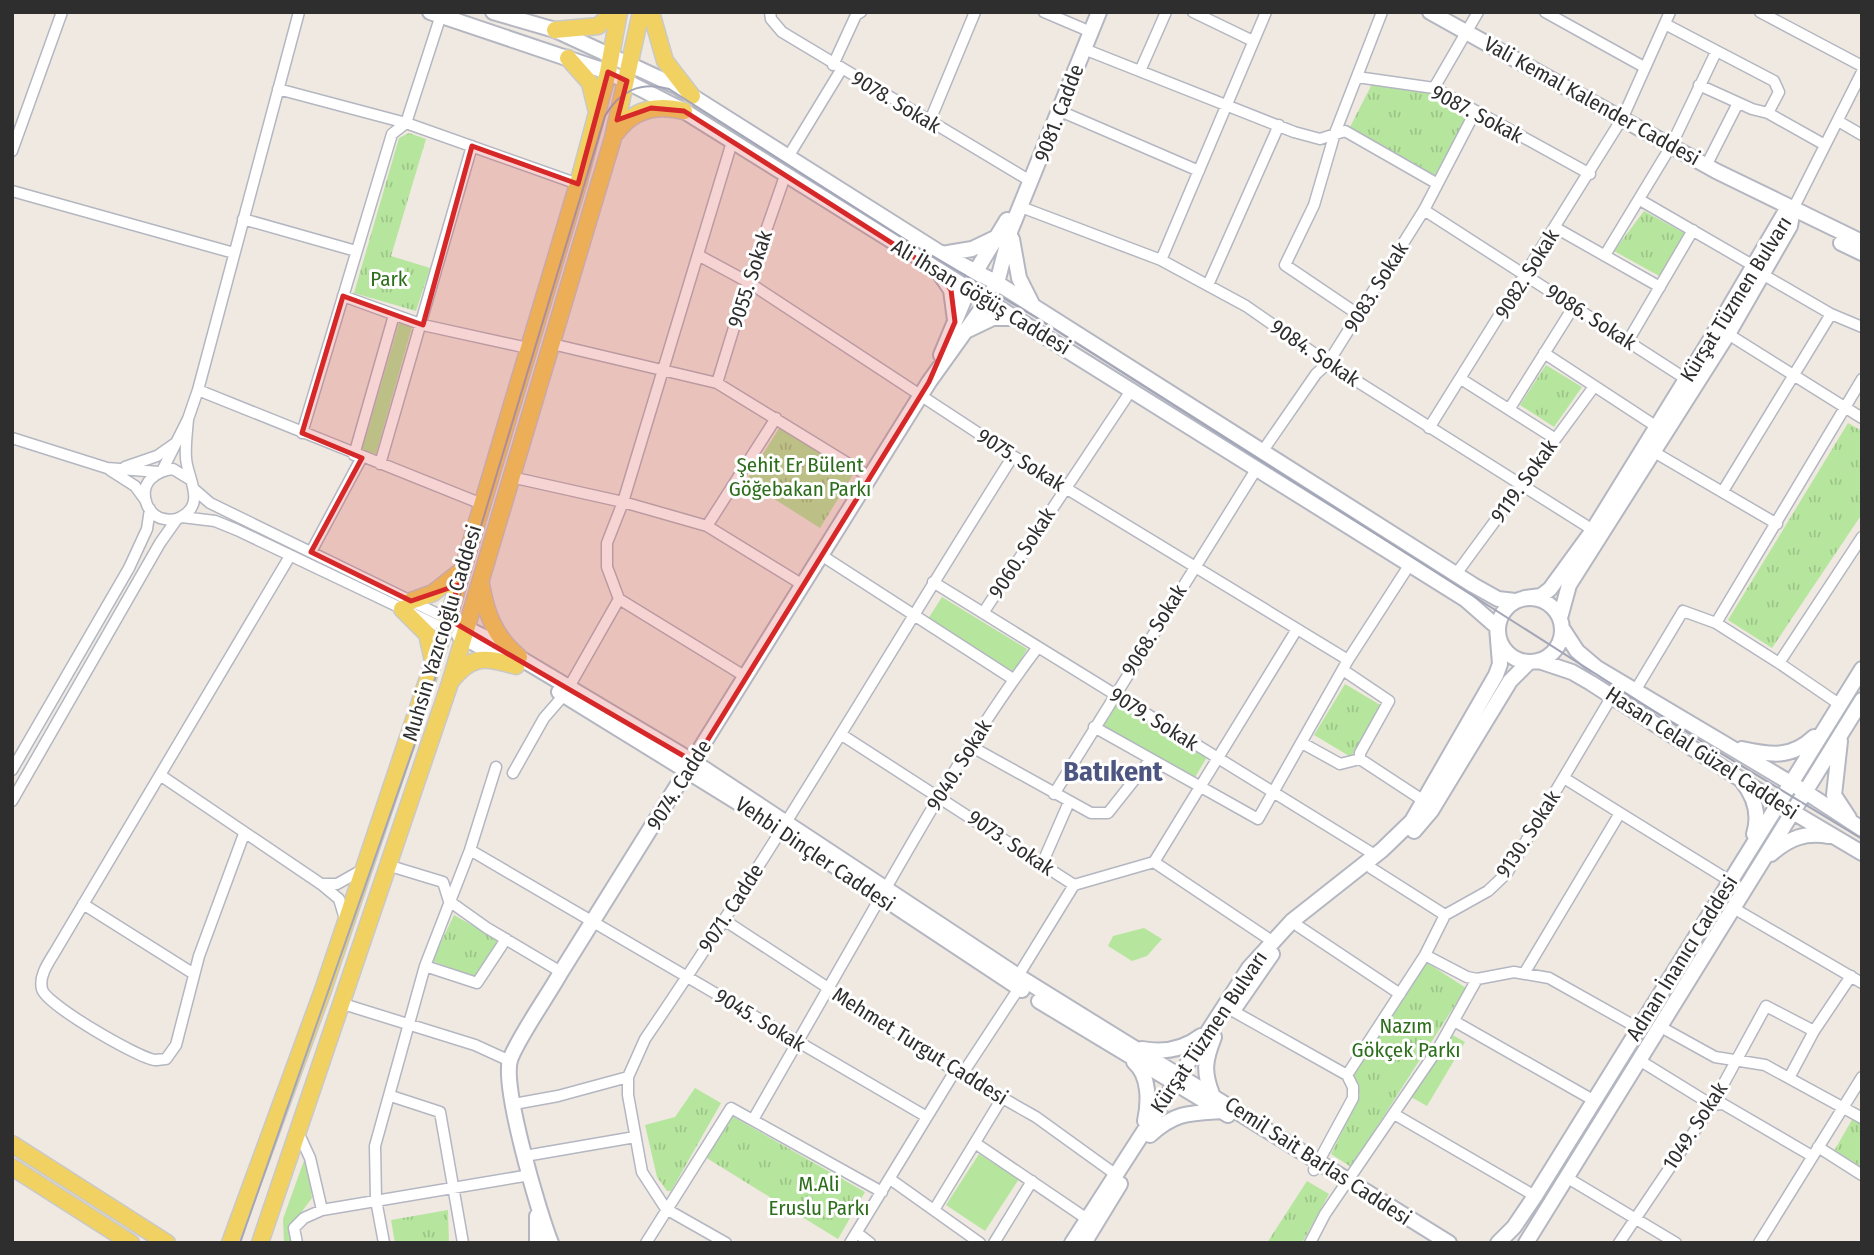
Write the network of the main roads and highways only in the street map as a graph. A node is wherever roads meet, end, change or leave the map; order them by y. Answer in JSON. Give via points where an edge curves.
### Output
{"nodes":[{"id":1,"x":616,"y":12,"type":"edge"},
{"id":2,"x":641,"y":12,"type":"edge"},
{"id":3,"x":651,"y":12,"type":"edge"},
{"id":4,"x":555,"y":30,"type":"road end"},
{"id":5,"x":568,"y":58,"type":"road end"},
{"id":6,"x":692,"y":96,"type":"road end"},
{"id":7,"x":684,"y":111,"type":"road end"},
{"id":8,"x":596,"y":116,"type":"junction"},
{"id":9,"x":613,"y":138,"type":"junction"},
{"id":10,"x":463,"y":570,"type":"junction"},
{"id":11,"x":481,"y":580,"type":"junction"},
{"id":12,"x":433,"y":665,"type":"junction"},
{"id":13,"x":450,"y":682,"type":"junction"},
{"id":14,"x":12,"y":1144,"type":"edge"},
{"id":15,"x":12,"y":1167,"type":"edge"},
{"id":16,"x":242,"y":1210,"type":"junction"},
{"id":17,"x":266,"y":1235,"type":"edge"},
{"id":18,"x":131,"y":1243,"type":"edge"},
{"id":19,"x":167,"y":1243,"type":"edge"},
{"id":20,"x":222,"y":1243,"type":"edge"},
{"id":21,"x":230,"y":1243,"type":"edge"},
{"id":22,"x":260,"y":1243,"type":"edge"}],
"edges":[{"from":1,"to":4,"type":"main road","via":[[598,26]]},
{"from":1,"to":8,"type":"main road","name":"Muhsin Yazıcıoğlu Caddesi"},
{"from":2,"to":9,"type":"main road","name":"Muhsin Yazıcıoğlu Caddesi"},
{"from":3,"to":6,"type":"main road","via":[[665,61]]},
{"from":5,"to":8,"type":"main road","via":[[590,83]]},
{"from":7,"to":9,"type":"main road","via":[[668,107],[643,110],[622,124]]},
{"from":8,"to":10,"type":"main road","name":"Muhsin Yazıcıoğlu Caddesi"},
{"from":9,"to":11,"type":"main road","name":"Muhsin Yazıcıoğlu Caddesi"},
{"from":10,"to":12,"type":"main road","name":"Muhsin Yazıcıoğlu Caddesi"},
{"from":10,"to":12,"type":"main road","via":[[441,589],[406,605],[427,634]]},
{"from":11,"to":13,"type":"main road","name":"Muhsin Yazıcıoğlu Caddesi"},
{"from":11,"to":13,"type":"main road","via":[[492,624],[518,661],[476,660],[463,666]]},
{"from":12,"to":16,"type":"main road","name":"Muhsin Yazıcıoğlu Caddesi"},
{"from":13,"to":17,"type":"main road","name":"Muhsin Yazıcıoğlu Caddesi"},
{"from":14,"to":19,"type":"main road"},
{"from":15,"to":18,"type":"main road"},
{"from":16,"to":20,"type":"main road"},
{"from":16,"to":21,"type":"main road","name":"Muhsin Yazıcıoğlu Caddesi"},
{"from":17,"to":22,"type":"main road","name":"Muhsin Yazıcıoğlu Caddesi"}]}
